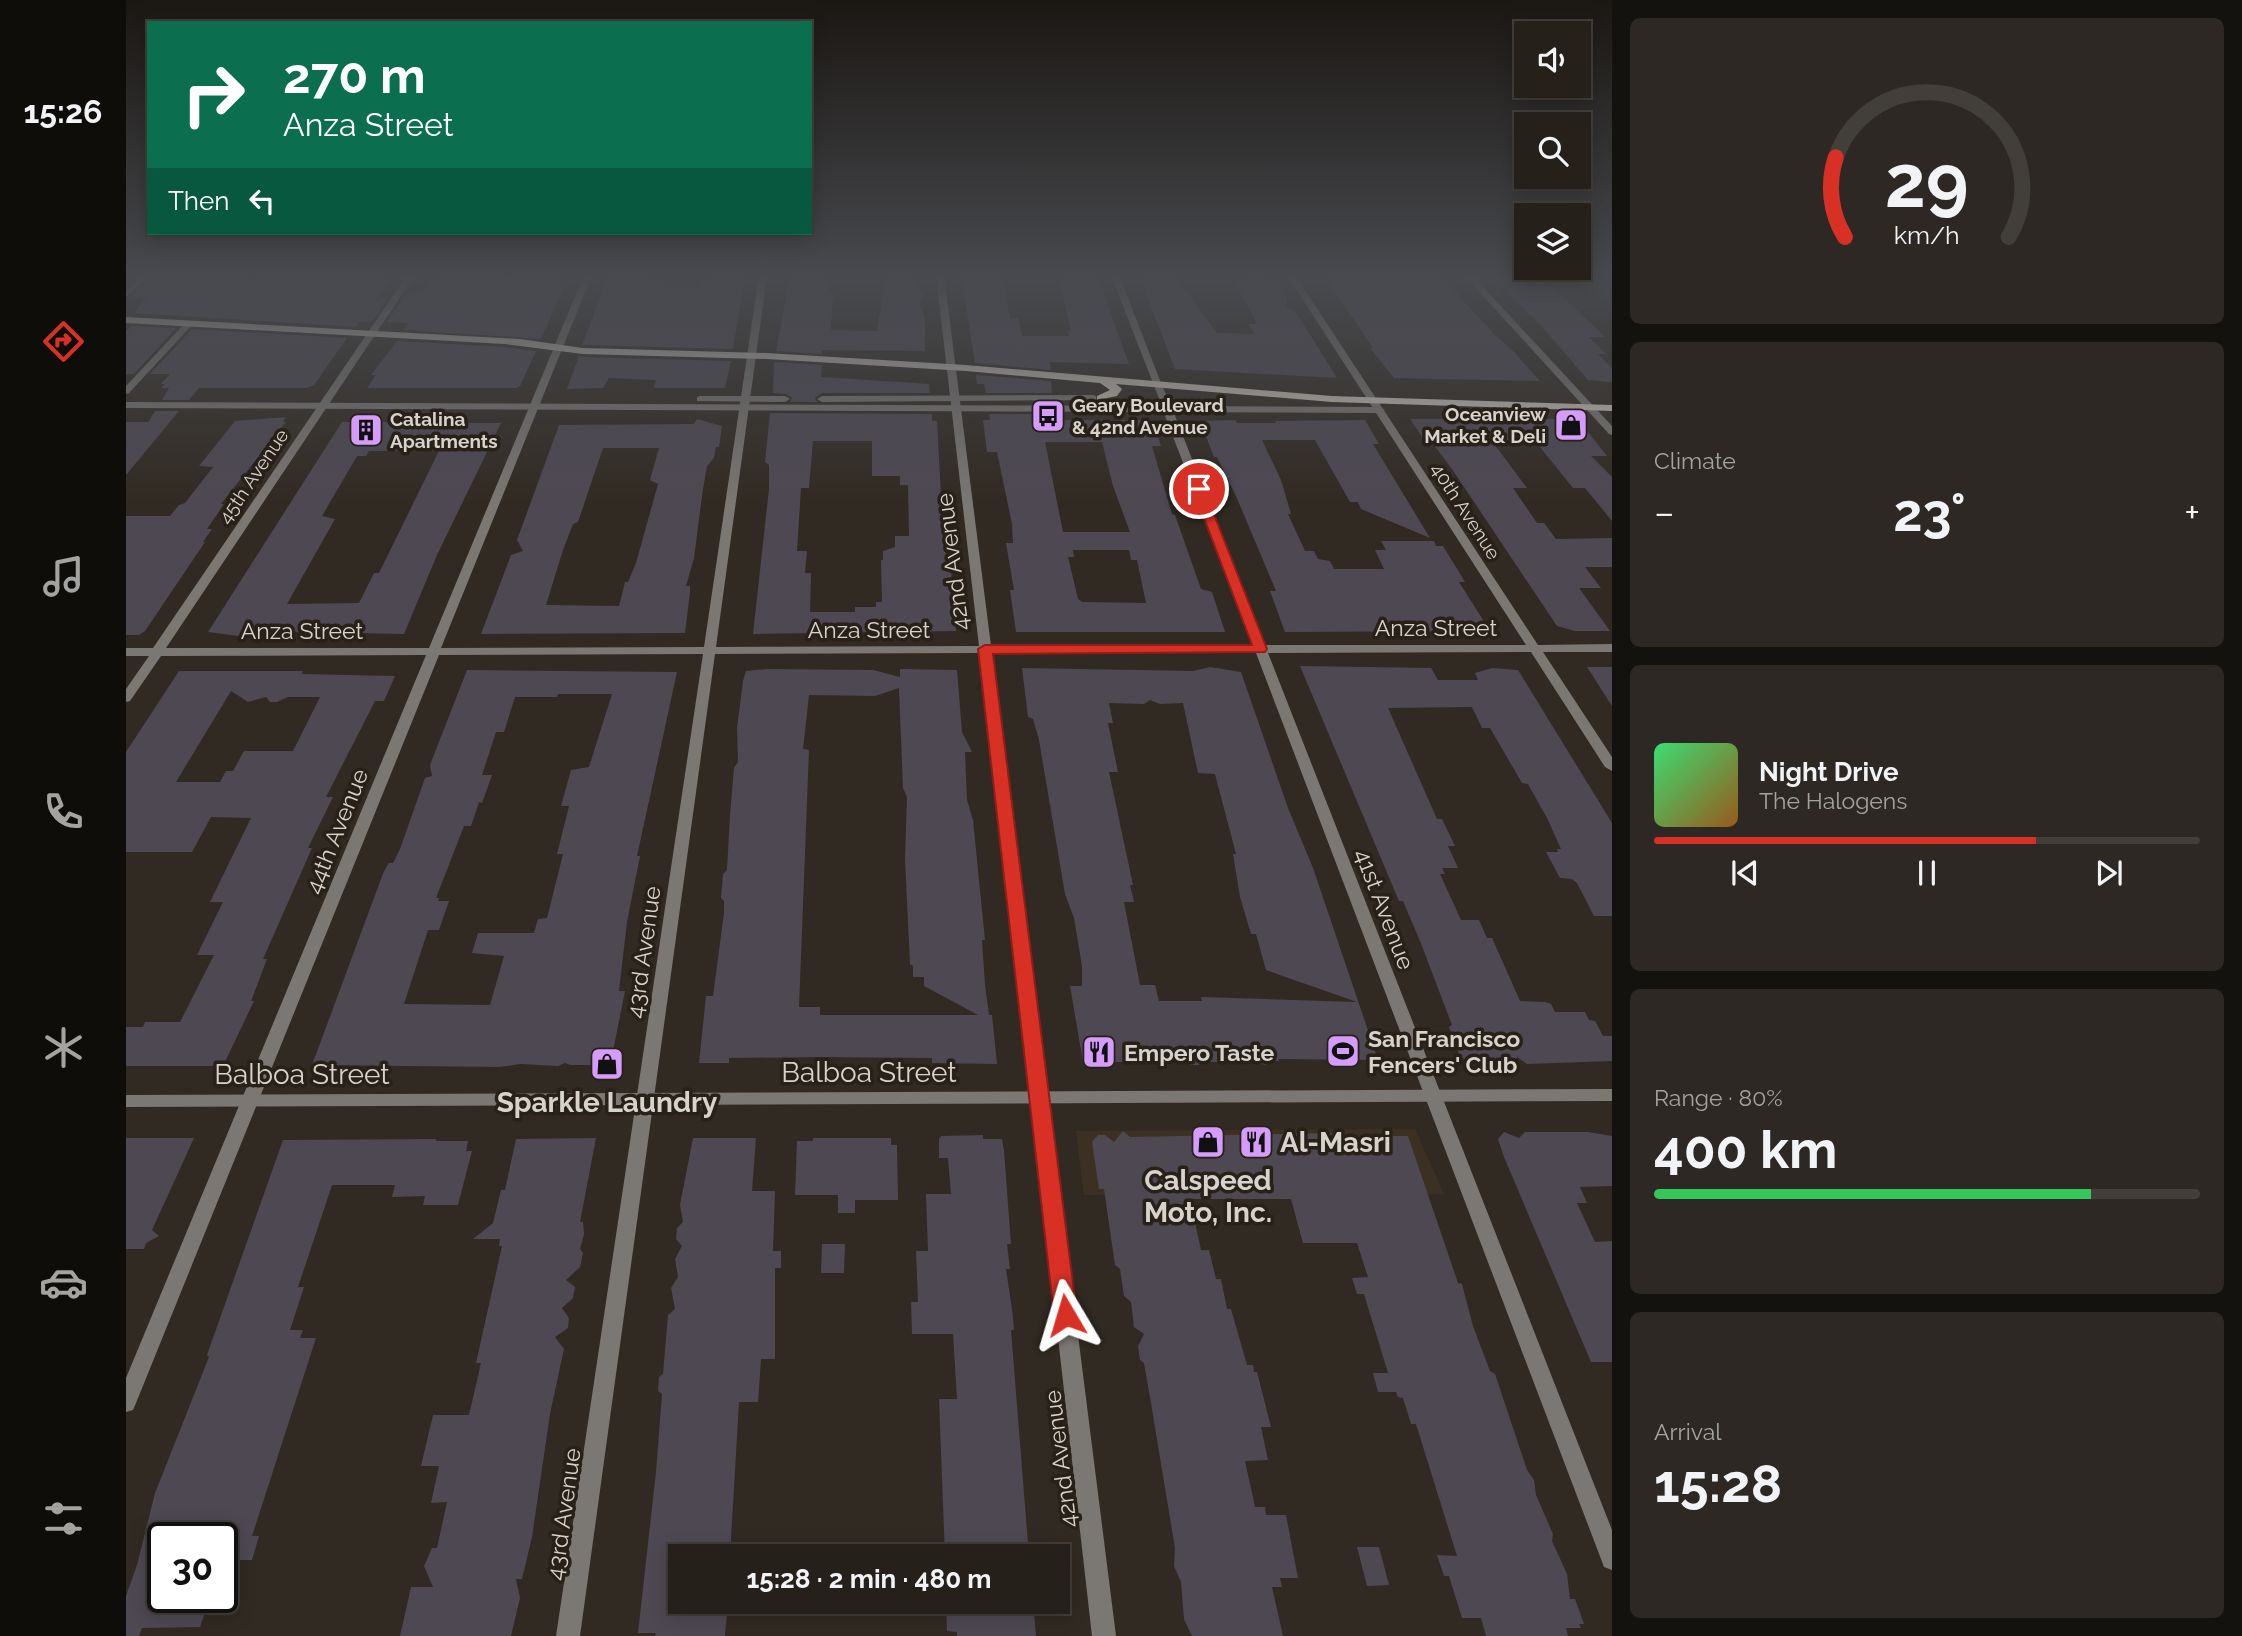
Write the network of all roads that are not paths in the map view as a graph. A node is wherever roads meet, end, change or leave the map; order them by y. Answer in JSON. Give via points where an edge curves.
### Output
{"nodes":[{"id":1,"x":163,"y":351,"type":"edge"},
{"id":2,"x":360,"y":351,"type":"edge"},
{"id":3,"x":557,"y":351,"type":"edge"},
{"id":4,"x":642,"y":351,"type":"edge"},
{"id":5,"x":752,"y":351,"type":"edge"},
{"id":6,"x":949,"y":351,"type":"edge"},
{"id":7,"x":1145,"y":351,"type":"edge"},
{"id":8,"x":1341,"y":351,"type":"edge"},
{"id":9,"x":1538,"y":351,"type":"edge"},
{"id":10,"x":751,"y":358,"type":"junction"},
{"id":11,"x":951,"y":370,"type":"junction"},
{"id":12,"x":1102,"y":379,"type":"junction"},
{"id":13,"x":1157,"y":383,"type":"junction"},
{"id":14,"x":126,"y":391,"type":"edge"},
{"id":15,"x":1579,"y":396,"type":"junction"},
{"id":16,"x":1612,"y":396,"type":"edge"},
{"id":17,"x":1101,"y":398,"type":"junction"},
{"id":18,"x":1374,"y":401,"type":"junction"},
{"id":19,"x":955,"y":403,"type":"junction"},
{"id":20,"x":1165,"y":403,"type":"junction"},
{"id":21,"x":535,"y":404,"type":"junction"},
{"id":22,"x":745,"y":404,"type":"junction"},
{"id":23,"x":126,"y":405,"type":"edge"},
{"id":24,"x":324,"y":405,"type":"junction"},
{"id":25,"x":1589,"y":408,"type":"junction"},
{"id":26,"x":1612,"y":408,"type":"edge"},
{"id":27,"x":1612,"y":432,"type":"edge"},
{"id":28,"x":1535,"y":648,"type":"junction"},
{"id":29,"x":1612,"y":648,"type":"edge"},
{"id":30,"x":985,"y":649,"type":"junction"},
{"id":31,"x":1260,"y":649,"type":"junction"},
{"id":32,"x":709,"y":650,"type":"junction"},
{"id":33,"x":434,"y":651,"type":"junction"},
{"id":34,"x":126,"y":652,"type":"edge"},
{"id":35,"x":158,"y":652,"type":"junction"},
{"id":36,"x":126,"y":698,"type":"edge"},
{"id":37,"x":1612,"y":766,"type":"edge"},
{"id":38,"x":1612,"y":1095,"type":"edge"},
{"id":39,"x":1433,"y":1096,"type":"junction"},
{"id":40,"x":1039,"y":1097,"type":"junction"},
{"id":41,"x":645,"y":1099,"type":"junction"},
{"id":42,"x":250,"y":1100,"type":"junction"},
{"id":43,"x":126,"y":1101,"type":"edge"},
{"id":44,"x":126,"y":1404,"type":"edge"},
{"id":45,"x":1612,"y":1559,"type":"edge"},
{"id":46,"x":569,"y":1636,"type":"edge"},
{"id":47,"x":1104,"y":1636,"type":"edge"}],
"edges":[{"from":1,"to":14,"type":"street"},
{"from":2,"to":24,"type":"street","name":"45th Avenue"},
{"from":3,"to":21,"type":"street","name":"44th Avenue"},
{"from":4,"to":10,"type":"main road"},
{"from":5,"to":10,"type":"street","name":"43rd Avenue"},
{"from":6,"to":11,"type":"street","name":"42nd Avenue"},
{"from":7,"to":13,"type":"street","name":"41st Avenue"},
{"from":8,"to":18,"type":"street","name":"40th Avenue"},
{"from":9,"to":15,"type":"street"},
{"from":10,"to":11,"type":"main road","via":[[767,363]]},
{"from":10,"to":22,"type":"street","name":"43rd Avenue"},
{"from":11,"to":12,"type":"main road"},
{"from":11,"to":19,"type":"street","name":"42nd Avenue"},
{"from":12,"to":13,"type":"main road"},
{"from":12,"to":17,"type":"main road","via":[[1115,389]]},
{"from":13,"to":18,"type":"main road"},
{"from":13,"to":20,"type":"street","name":"41st Avenue"},
{"from":15,"to":16,"type":"main road"},
{"from":15,"to":18,"type":"main road"},
{"from":15,"to":25,"type":"street"},
{"from":17,"to":19,"type":"street"},
{"from":17,"to":20,"type":"street"},
{"from":18,"to":20,"type":"street"},
{"from":18,"to":25,"type":"main road"},
{"from":18,"to":28,"type":"street","name":"40th Avenue"},
{"from":19,"to":20,"type":"street"},
{"from":19,"to":22,"type":"street"},
{"from":19,"to":30,"type":"street","name":"42nd Avenue"},
{"from":20,"to":31,"type":"street","name":"41st Avenue"},
{"from":21,"to":22,"type":"street","via":[[558,408]]},
{"from":21,"to":24,"type":"street"},
{"from":21,"to":33,"type":"street","name":"44th Avenue"},
{"from":22,"to":32,"type":"street","name":"43rd Avenue"},
{"from":23,"to":24,"type":"street"},
{"from":24,"to":35,"type":"street","name":"45th Avenue"},
{"from":25,"to":26,"type":"main road"},
{"from":25,"to":27,"type":"street"},
{"from":28,"to":29,"type":"street","name":"Anza Street"},
{"from":28,"to":31,"type":"street","name":"Anza Street"},
{"from":28,"to":37,"type":"street","name":"40th Avenue"},
{"from":30,"to":31,"type":"street","name":"Anza Street"},
{"from":30,"to":32,"type":"street","name":"Anza Street"},
{"from":30,"to":40,"type":"street","name":"42nd Avenue"},
{"from":31,"to":39,"type":"street","name":"41st Avenue"},
{"from":32,"to":33,"type":"street","name":"Anza Street"},
{"from":32,"to":41,"type":"street","name":"43rd Avenue"},
{"from":33,"to":35,"type":"street","name":"Anza Street"},
{"from":33,"to":42,"type":"street","name":"44th Avenue"},
{"from":34,"to":35,"type":"street","name":"Anza Street"},
{"from":35,"to":36,"type":"street","name":"45th Avenue"},
{"from":38,"to":39,"type":"street","name":"Balboa Street"},
{"from":39,"to":40,"type":"street","name":"Balboa Street"},
{"from":39,"to":45,"type":"street","name":"41st Avenue"},
{"from":40,"to":41,"type":"street","name":"Balboa Street"},
{"from":40,"to":47,"type":"street","name":"42nd Avenue"},
{"from":41,"to":42,"type":"street","name":"Balboa Street"},
{"from":41,"to":46,"type":"street","name":"43rd Avenue"},
{"from":42,"to":43,"type":"street","name":"Balboa Street"},
{"from":42,"to":44,"type":"street","name":"44th Avenue"}]}
